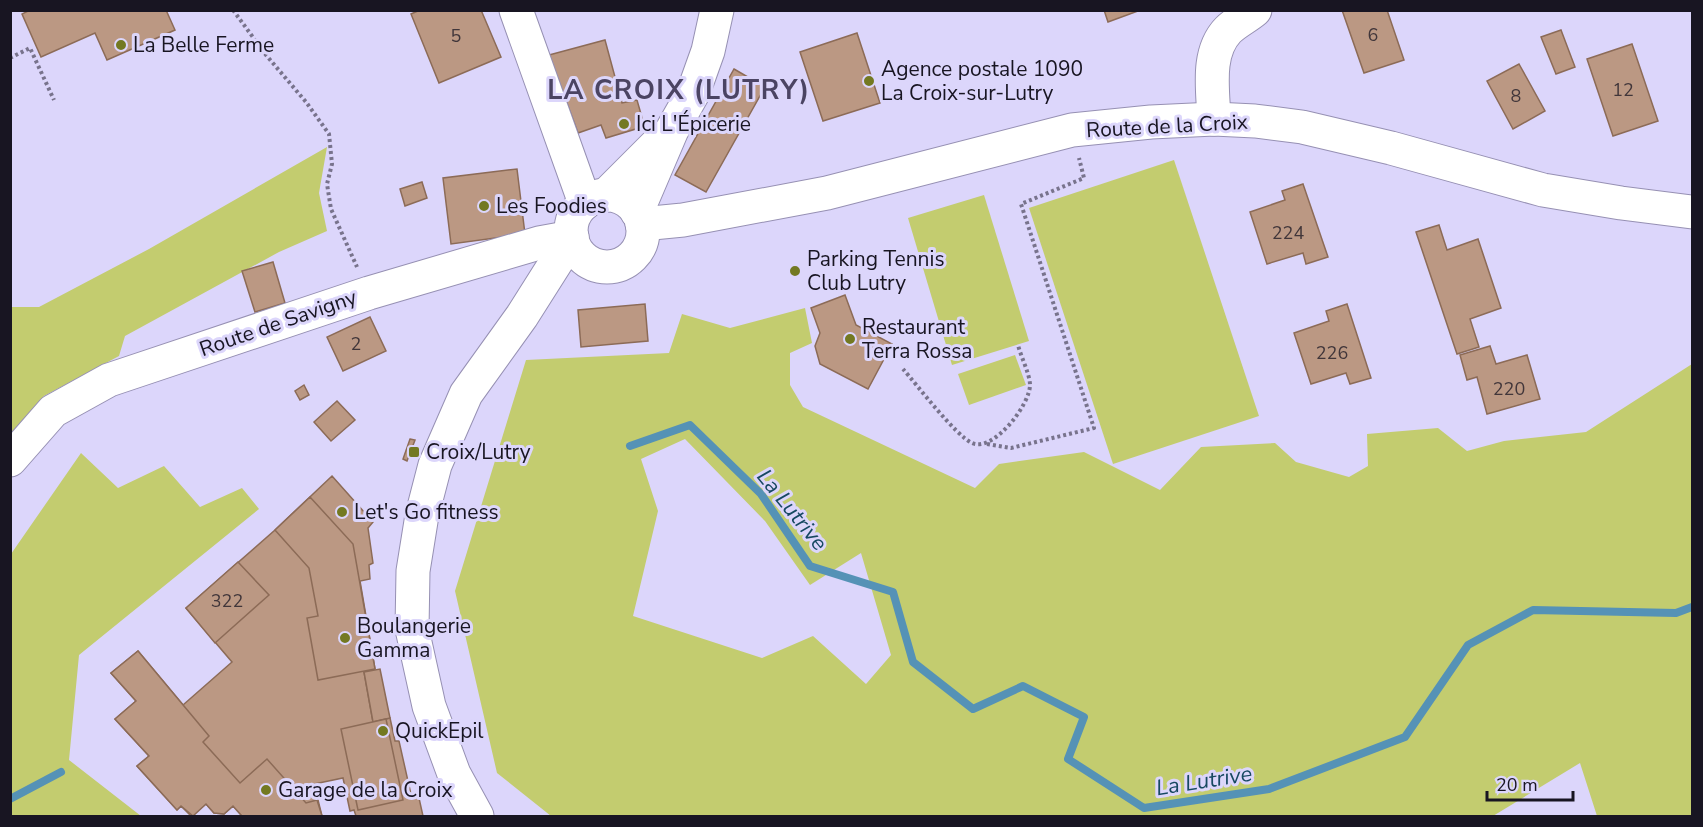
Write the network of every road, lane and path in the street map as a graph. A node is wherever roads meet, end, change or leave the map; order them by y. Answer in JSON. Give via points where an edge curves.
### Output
{"nodes":[{"id":1,"x":233,"y":10,"type":"edge"},
{"id":2,"x":516,"y":10,"type":"edge"},
{"id":3,"x":717,"y":10,"type":"edge"},
{"id":4,"x":1255,"y":10,"type":"edge"},
{"id":5,"x":10,"y":58,"type":"edge"},
{"id":6,"x":54,"y":99,"type":"dead end"},
{"id":7,"x":1214,"y":119,"type":"junction"},
{"id":8,"x":672,"y":130,"type":"junction"},
{"id":9,"x":1078,"y":155,"type":"dead end"},
{"id":10,"x":595,"y":199,"type":"junction"},
{"id":11,"x":1692,"y":212,"type":"edge"},
{"id":12,"x":640,"y":218,"type":"junction"},
{"id":13,"x":572,"y":237,"type":"junction"},
{"id":14,"x":593,"y":264,"type":"junction"},
{"id":15,"x":359,"y":271,"type":"dead end"},
{"id":16,"x":522,"y":316,"type":"junction"},
{"id":17,"x":1018,"y":345,"type":"dead end"},
{"id":18,"x":903,"y":369,"type":"dead end"},
{"id":19,"x":987,"y":444,"type":"junction"},
{"id":20,"x":10,"y":460,"type":"edge"},
{"id":21,"x":477,"y":816,"type":"edge"}],
"edges":[{"from":1,"to":15,"type":"path","via":[[328,134],[331,209]]},
{"from":2,"to":10,"type":"street"},
{"from":3,"to":8,"type":"street","via":[[693,93]]},
{"from":4,"to":7,"type":"street","via":[[1229,29],[1218,43],[1212,68]]},
{"from":5,"to":6,"type":"path","via":[[30,48]]},
{"from":7,"to":11,"type":"street","name":"Route de la Croix","via":[[1302,127],[1543,190]]},
{"from":7,"to":12,"type":"street","name":"Route de la Croix","via":[[1072,130],[827,194],[683,220]]},
{"from":8,"to":10,"type":"street"},
{"from":8,"to":12,"type":"street"},
{"from":9,"to":19,"type":"path","via":[[1084,178],[1021,204],[1094,428],[1011,448]]},
{"from":10,"to":12,"type":"street","via":[[618,197],[629,203]]},
{"from":10,"to":13,"type":"street","via":[[573,219]]},
{"from":12,"to":14,"type":"street","via":[[642,235],[634,255],[615,266]]},
{"from":13,"to":14,"type":"street","via":[[576,249]]},
{"from":13,"to":16,"type":"street"},
{"from":13,"to":20,"type":"street","name":"Route de Savigny","via":[[369,293],[109,380],[53,411]]},
{"from":14,"to":16,"type":"street"},
{"from":16,"to":21,"type":"street","via":[[466,394],[449,429],[422,514],[413,571],[412,629],[429,706],[454,774]]},
{"from":17,"to":19,"type":"path","via":[[1030,385],[1025,405]]},
{"from":18,"to":19,"type":"path","via":[[959,434],[973,444]]}]}
